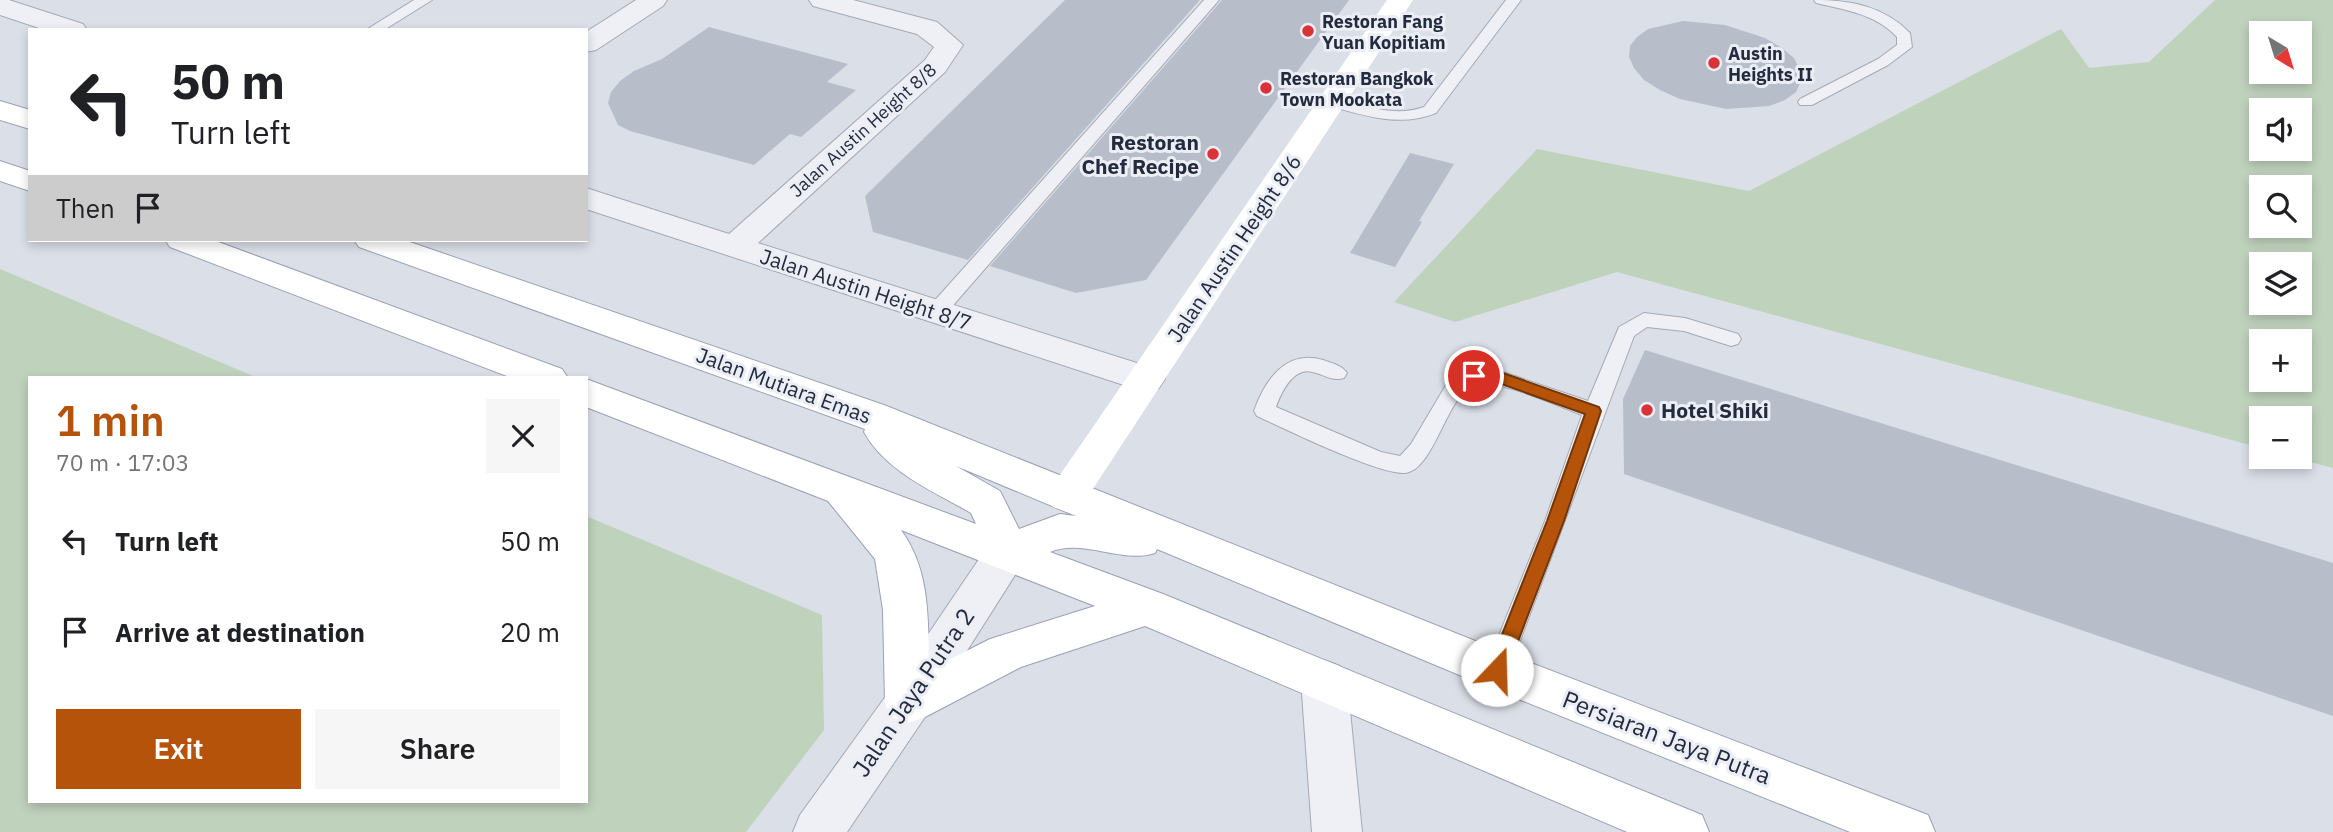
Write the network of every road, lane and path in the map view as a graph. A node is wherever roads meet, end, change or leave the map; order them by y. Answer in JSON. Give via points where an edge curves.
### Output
{"nodes":[{"id":1,"x":425,"y":0,"type":"edge"},
{"id":2,"x":654,"y":0,"type":"edge"},
{"id":3,"x":822,"y":0,"type":"edge"},
{"id":4,"x":1212,"y":0,"type":"edge"},
{"id":5,"x":1401,"y":0,"type":"edge"},
{"id":6,"x":1514,"y":0,"type":"edge"},
{"id":7,"x":1821,"y":0,"type":"edge"},
{"id":8,"x":7,"y":4,"type":"edge"},
{"id":9,"x":68,"y":28,"type":"edge"},
{"id":10,"x":376,"y":28,"type":"edge"},
{"id":11,"x":588,"y":43,"type":"edge"},
{"id":12,"x":1332,"y":102,"type":"junction"},
{"id":13,"x":1806,"y":102,"type":"dead end"},
{"id":14,"x":0,"y":110,"type":"edge"},
{"id":15,"x":28,"y":119,"type":"edge"},
{"id":16,"x":0,"y":170,"type":"edge"},
{"id":17,"x":28,"y":181,"type":"edge"},
{"id":18,"x":588,"y":199,"type":"edge"},
{"id":19,"x":187,"y":242,"type":"edge"},
{"id":20,"x":377,"y":242,"type":"edge"},
{"id":21,"x":735,"y":246,"type":"junction"},
{"id":22,"x":934,"y":313,"type":"junction"},
{"id":23,"x":1731,"y":339,"type":"dead end"},
{"id":24,"x":1337,"y":373,"type":"dead end"},
{"id":25,"x":544,"y":376,"type":"edge"},
{"id":26,"x":1146,"y":379,"type":"junction"},
{"id":27,"x":588,"y":393,"type":"edge"},
{"id":28,"x":1594,"y":411,"type":"junction"},
{"id":29,"x":870,"y":415,"type":"junction"},
{"id":30,"x":840,"y":488,"type":"junction"},
{"id":31,"x":1067,"y":496,"type":"junction"},
{"id":32,"x":1191,"y":547,"type":"junction"},
{"id":33,"x":1007,"y":552,"type":"junction"},
{"id":34,"x":1147,"y":607,"type":"junction"},
{"id":35,"x":1497,"y":670,"type":"junction"},
{"id":36,"x":1324,"y":680,"type":"junction"},
{"id":37,"x":908,"y":703,"type":"junction"},
{"id":38,"x":818,"y":832,"type":"edge"},
{"id":39,"x":1337,"y":832,"type":"edge"},
{"id":40,"x":1684,"y":832,"type":"edge"},
{"id":41,"x":1910,"y":832,"type":"edge"}],
"edges":[{"from":1,"to":10,"type":"lane"},
{"from":2,"to":11,"type":"street"},
{"from":3,"to":21,"type":"street","name":"Jalan Austin Height 8/8","via":[[927,28],[949,45],[935,66]]},
{"from":4,"to":22,"type":"lane"},
{"from":5,"to":12,"type":"main road","name":"Jalan Austin Height 8/6"},
{"from":6,"to":12,"type":"lane","via":[[1430,110],[1411,118],[1392,117]]},
{"from":7,"to":13,"type":"lane","via":[[1895,23],[1905,36],[1904,47]]},
{"from":8,"to":9,"type":"street"},
{"from":12,"to":26,"type":"main road","name":"Jalan Austin Height 8/6"},
{"from":14,"to":15,"type":"main road"},
{"from":16,"to":17,"type":"main road"},
{"from":18,"to":21,"type":"street","name":"Jalan Austin Height 8/7"},
{"from":19,"to":25,"type":"main road"},
{"from":20,"to":29,"type":"main road","name":"Jalan Mutiara Emas"},
{"from":21,"to":22,"type":"street","name":"Jalan Austin Height 8/7"},
{"from":22,"to":26,"type":"street","name":"Jalan Austin Height 8/7"},
{"from":23,"to":28,"type":"lane","via":[[1685,325],[1644,320],[1626,332]]},
{"from":24,"to":28,"type":"lane","via":[[1311,364],[1296,365],[1268,397],[1264,411],[1377,459],[1404,465],[1419,450],[1456,385],[1474,376],[1497,377]]},
{"from":26,"to":31,"type":"main road","name":"Jalan Austin Height 8/6"},
{"from":27,"to":30,"type":"main road"},
{"from":28,"to":35,"type":"lane"},
{"from":29,"to":31,"type":"main road","name":"Jalan Mutiara Emas"},
{"from":29,"to":33,"type":"main road","via":[[894,446],[986,502]]},
{"from":30,"to":33,"type":"main road"},
{"from":30,"to":37,"type":"main road","via":[[896,555],[906,606]]},
{"from":31,"to":32,"type":"main road","name":"Jalan Mutiara Emas"},
{"from":32,"to":33,"type":"main road","via":[[1060,530]]},
{"from":32,"to":35,"type":"main road","name":"Persiaran Jaya Putra"},
{"from":33,"to":34,"type":"main road"},
{"from":33,"to":37,"type":"street","name":"Jalan Jaya Putra 2"},
{"from":34,"to":36,"type":"main road"},
{"from":34,"to":37,"type":"main road","via":[[1006,653]]},
{"from":35,"to":41,"type":"main road","name":"Persiaran Jaya Putra"},
{"from":36,"to":39,"type":"street"},
{"from":36,"to":40,"type":"main road"},
{"from":37,"to":38,"type":"street","name":"Jalan Jaya Putra 2"}]}
